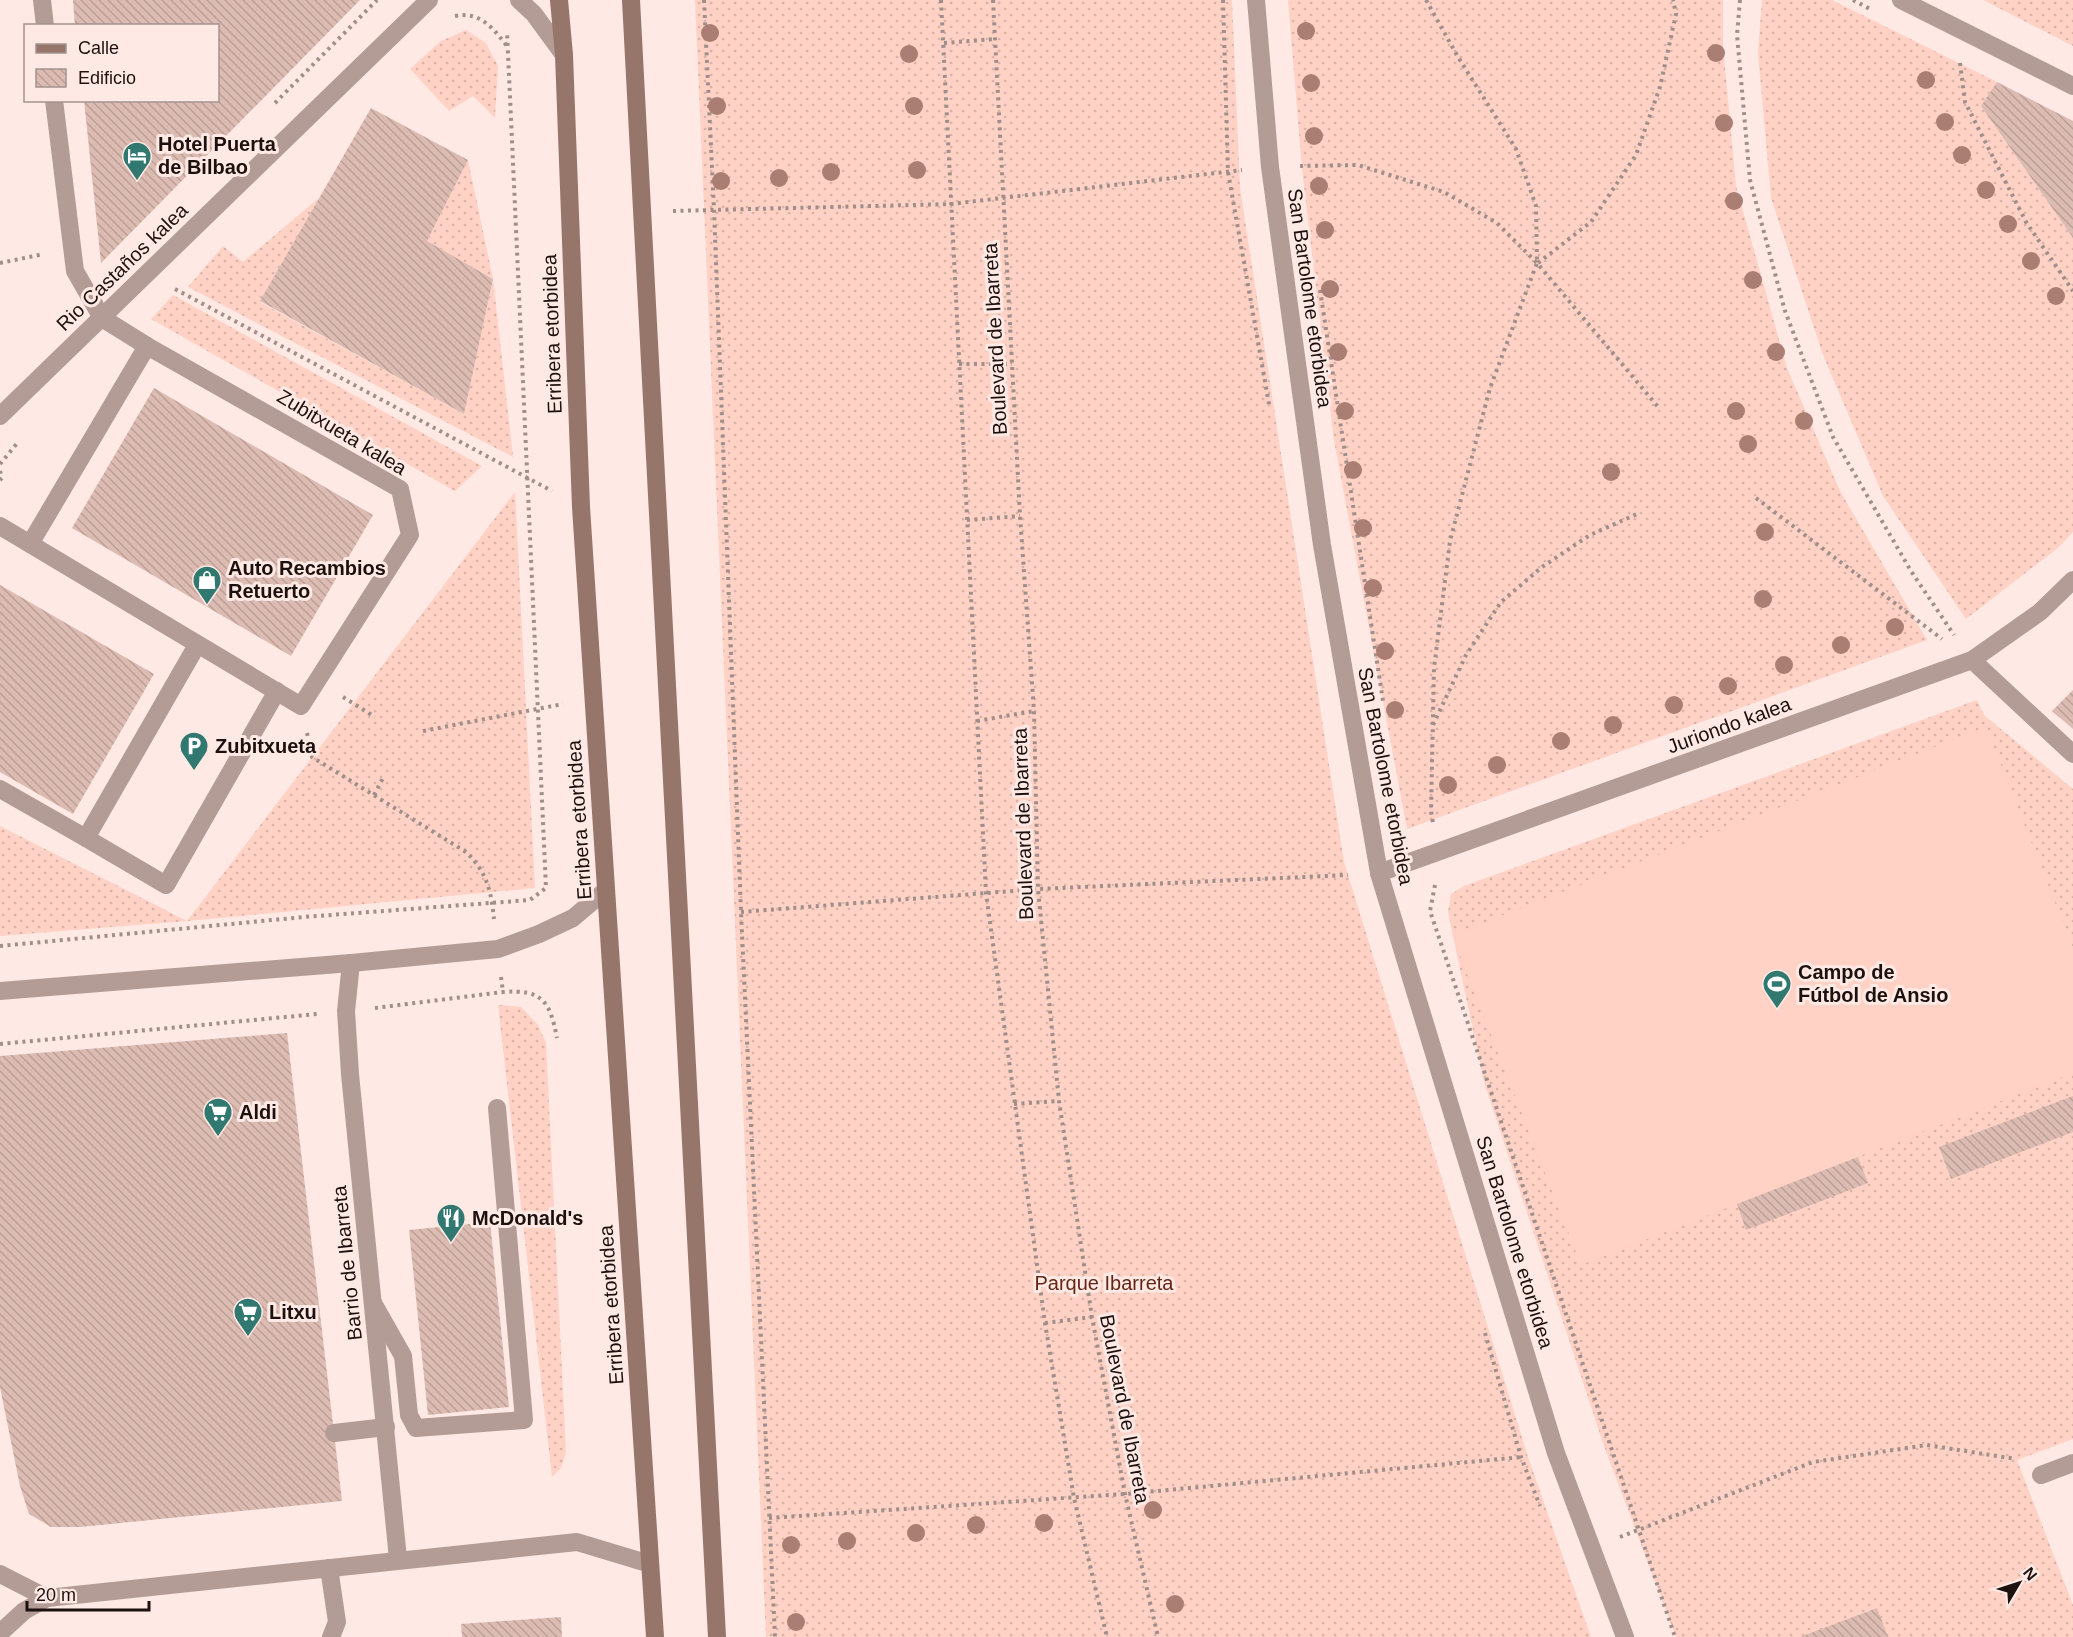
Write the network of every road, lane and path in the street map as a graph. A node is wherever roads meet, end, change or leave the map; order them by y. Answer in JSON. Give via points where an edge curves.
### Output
{"nodes":[{"id":1,"x":42,"y":0,"type":"edge"},
{"id":2,"x":377,"y":0,"type":"edge"},
{"id":3,"x":429,"y":0,"type":"edge"},
{"id":4,"x":519,"y":0,"type":"edge"},
{"id":5,"x":559,"y":0,"type":"edge"},
{"id":6,"x":631,"y":0,"type":"edge"},
{"id":7,"x":704,"y":0,"type":"edge"},
{"id":8,"x":941,"y":0,"type":"edge"},
{"id":9,"x":993,"y":0,"type":"edge"},
{"id":10,"x":1256,"y":0,"type":"edge"},
{"id":11,"x":1426,"y":0,"type":"edge"},
{"id":12,"x":1673,"y":0,"type":"edge"},
{"id":13,"x":1740,"y":0,"type":"edge"},
{"id":14,"x":1901,"y":0,"type":"edge"},
{"id":15,"x":506,"y":23,"type":"dead end"},
{"id":16,"x":45,"y":24,"type":"edge"},
{"id":17,"x":1955,"y":27,"type":"junction"},
{"id":18,"x":995,"y":39,"type":"junction"},
{"id":19,"x":944,"y":43,"type":"junction"},
{"id":20,"x":564,"y":55,"type":"junction"},
{"id":21,"x":2073,"y":86,"type":"edge"},
{"id":22,"x":54,"y":102,"type":"edge"},
{"id":23,"x":270,"y":108,"type":"dead end"},
{"id":24,"x":1302,"y":166,"type":"junction"},
{"id":25,"x":1270,"y":167,"type":"junction"},
{"id":26,"x":1303,"y":178,"type":"dead end"},
{"id":27,"x":1002,"y":197,"type":"junction"},
{"id":28,"x":951,"y":204,"type":"junction"},
{"id":29,"x":714,"y":210,"type":"junction"},
{"id":30,"x":642,"y":212,"type":"junction"},
{"id":31,"x":72,"y":249,"type":"junction"},
{"id":32,"x":0,"y":263,"type":"edge"},
{"id":33,"x":1537,"y":263,"type":"junction"},
{"id":34,"x":1319,"y":284,"type":"dead end"},
{"id":35,"x":174,"y":289,"type":"dead end"},
{"id":36,"x":2073,"y":291,"type":"edge"},
{"id":37,"x":102,"y":318,"type":"junction"},
{"id":38,"x":147,"y":346,"type":"junction"},
{"id":39,"x":959,"y":364,"type":"junction"},
{"id":40,"x":1012,"y":364,"type":"junction"},
{"id":41,"x":1659,"y":408,"type":"dead end"},
{"id":42,"x":0,"y":416,"type":"edge"},
{"id":43,"x":0,"y":471,"type":"edge"},
{"id":44,"x":526,"y":477,"type":"junction"},
{"id":45,"x":0,"y":480,"type":"edge"},
{"id":46,"x":1756,"y":498,"type":"dead end"},
{"id":47,"x":581,"y":507,"type":"junction"},
{"id":48,"x":1637,"y":514,"type":"dead end"},
{"id":49,"x":1020,"y":516,"type":"junction"},
{"id":50,"x":967,"y":520,"type":"junction"},
{"id":51,"x":0,"y":525,"type":"edge"},
{"id":52,"x":30,"y":543,"type":"junction"},
{"id":53,"x":2073,"y":580,"type":"edge"},
{"id":54,"x":197,"y":645,"type":"junction"},
{"id":55,"x":1936,"y":647,"type":"dead end"},
{"id":56,"x":1972,"y":660,"type":"junction"},
{"id":57,"x":317,"y":681,"type":"junction"},
{"id":58,"x":277,"y":691,"type":"junction"},
{"id":59,"x":594,"y":698,"type":"junction"},
{"id":60,"x":301,"y":706,"type":"junction"},
{"id":61,"x":1384,"y":708,"type":"dead end"},
{"id":62,"x":538,"y":709,"type":"junction"},
{"id":63,"x":1034,"y":711,"type":"junction"},
{"id":64,"x":375,"y":717,"type":"dead end"},
{"id":65,"x":977,"y":721,"type":"junction"},
{"id":66,"x":1432,"y":729,"type":"junction"},
{"id":67,"x":423,"y":731,"type":"dead end"},
{"id":68,"x":2073,"y":754,"type":"edge"},
{"id":69,"x":384,"y":776,"type":"dead end"},
{"id":70,"x":0,"y":789,"type":"edge"},
{"id":71,"x":374,"y":795,"type":"junction"},
{"id":72,"x":86,"y":838,"type":"junction"},
{"id":73,"x":1443,"y":851,"type":"junction"},
{"id":74,"x":1379,"y":873,"type":"junction"},
{"id":75,"x":1038,"y":889,"type":"junction"},
{"id":76,"x":606,"y":891,"type":"junction"},
{"id":77,"x":986,"y":892,"type":"junction"},
{"id":78,"x":492,"y":901,"type":"junction"},
{"id":79,"x":741,"y":912,"type":"junction"},
{"id":80,"x":0,"y":946,"type":"edge"},
{"id":81,"x":498,"y":949,"type":"junction"},
{"id":82,"x":351,"y":963,"type":"junction"},
{"id":83,"x":0,"y":991,"type":"edge"},
{"id":84,"x":503,"y":992,"type":"junction"},
{"id":85,"x":346,"y":1011,"type":"junction"},
{"id":86,"x":557,"y":1038,"type":"dead end"},
{"id":87,"x":0,"y":1044,"type":"edge"},
{"id":88,"x":1059,"y":1101,"type":"junction"},
{"id":89,"x":1014,"y":1104,"type":"junction"},
{"id":90,"x":497,"y":1108,"type":"dead end"},
{"id":91,"x":373,"y":1303,"type":"junction"},
{"id":92,"x":1092,"y":1317,"type":"junction"},
{"id":93,"x":1045,"y":1323,"type":"junction"},
{"id":94,"x":386,"y":1427,"type":"junction"},
{"id":95,"x":334,"y":1433,"type":"dead end"},
{"id":96,"x":1556,"y":1454,"type":"junction"},
{"id":97,"x":2073,"y":1463,"type":"edge"},
{"id":98,"x":2041,"y":1475,"type":"joint"},
{"id":99,"x":1125,"y":1494,"type":"junction"},
{"id":100,"x":1074,"y":1498,"type":"junction"},
{"id":101,"x":770,"y":1518,"type":"junction"},
{"id":102,"x":1639,"y":1529,"type":"junction"},
{"id":103,"x":1592,"y":1549,"type":"junction"},
{"id":104,"x":398,"y":1559,"type":"junction"},
{"id":105,"x":650,"y":1564,"type":"junction"},
{"id":106,"x":329,"y":1568,"type":"junction"},
{"id":107,"x":0,"y":1574,"type":"edge"},
{"id":108,"x":47,"y":1598,"type":"junction"},
{"id":109,"x":0,"y":1633,"type":"edge"},
{"id":110,"x":331,"y":1637,"type":"edge"},
{"id":111,"x":655,"y":1637,"type":"edge"},
{"id":112,"x":717,"y":1637,"type":"edge"},
{"id":113,"x":775,"y":1637,"type":"edge"},
{"id":114,"x":1107,"y":1637,"type":"edge"},
{"id":115,"x":1158,"y":1637,"type":"edge"},
{"id":116,"x":1625,"y":1637,"type":"edge"},
{"id":117,"x":1675,"y":1637,"type":"edge"}],
"edges":[{"from":1,"to":16,"type":"street"},
{"from":2,"to":23,"type":"path"},
{"from":3,"to":37,"type":"street","name":"Rio Castaños kalea"},
{"from":4,"to":20,"type":"street"},
{"from":5,"to":20,"type":"main road","name":"Erribera etorbidea"},
{"from":6,"to":30,"type":"main road"},
{"from":7,"to":29,"type":"path"},
{"from":8,"to":19,"type":"path","name":"Boulevard de Ibarreta"},
{"from":9,"to":18,"type":"path","name":"Boulevard de Ibarreta"},
{"from":10,"to":25,"type":"street","name":"San Bartolome etorbidea"},
{"from":11,"to":33,"type":"path","via":[[1516,149],[1536,206]]},
{"from":12,"to":33,"type":"path","via":[[1676,14],[1660,87],[1636,155],[1591,222]]},
{"from":13,"to":56,"type":"path","via":[[1737,35],[1750,180],[1785,311],[1833,437],[1911,571]]},
{"from":14,"to":17,"type":"street"},
{"from":15,"to":44,"type":"path"},
{"from":17,"to":21,"type":"street"},
{"from":17,"to":36,"type":"path","via":[[1965,102],[2026,222]]},
{"from":18,"to":19,"type":"path"},
{"from":18,"to":27,"type":"path","name":"Boulevard de Ibarreta"},
{"from":19,"to":28,"type":"path","name":"Boulevard de Ibarreta"},
{"from":20,"to":47,"type":"main road","name":"Erribera etorbidea"},
{"from":22,"to":31,"type":"street","name":"Zubitxueta kalea"},
{"from":24,"to":25,"type":"path"},
{"from":24,"to":26,"type":"path"},
{"from":24,"to":33,"type":"path","via":[[1358,165],[1444,192],[1497,223]]},
{"from":25,"to":27,"type":"path"},
{"from":25,"to":74,"type":"street","name":"San Bartolome etorbidea","via":[[1322,545]]},
{"from":27,"to":28,"type":"path"},
{"from":27,"to":40,"type":"path","name":"Boulevard de Ibarreta"},
{"from":28,"to":29,"type":"path"},
{"from":28,"to":39,"type":"path","name":"Boulevard de Ibarreta"},
{"from":29,"to":30,"type":"path"},
{"from":29,"to":79,"type":"path"},
{"from":30,"to":112,"type":"main road"},
{"from":31,"to":32,"type":"path"},
{"from":31,"to":37,"type":"street","name":"Zubitxueta kalea","via":[[75,271]]},
{"from":33,"to":41,"type":"path"},
{"from":33,"to":66,"type":"path","via":[[1490,388],[1450,541],[1434,668]]},
{"from":34,"to":61,"type":"path"},
{"from":35,"to":44,"type":"path"},
{"from":37,"to":38,"type":"street","name":"Zubitxueta kalea"},
{"from":37,"to":42,"type":"street","name":"Rio Castaños kalea"},
{"from":38,"to":52,"type":"street"},
{"from":38,"to":57,"type":"street","name":"Zubitxueta kalea","via":[[400,489],[410,535]]},
{"from":39,"to":40,"type":"path"},
{"from":39,"to":50,"type":"path","name":"Boulevard de Ibarreta"},
{"from":40,"to":49,"type":"path","name":"Boulevard de Ibarreta"},
{"from":43,"to":45,"type":"path"},
{"from":44,"to":47,"type":"path"},
{"from":44,"to":62,"type":"path"},
{"from":46,"to":55,"type":"path","via":[[1947,643]]},
{"from":47,"to":59,"type":"main road","name":"Erribera etorbidea"},
{"from":48,"to":66,"type":"path","via":[[1590,535],[1542,567],[1501,602],[1466,656]]},
{"from":49,"to":50,"type":"path"},
{"from":49,"to":63,"type":"path","name":"Boulevard de Ibarreta"},
{"from":50,"to":65,"type":"path","name":"Boulevard de Ibarreta"},
{"from":51,"to":52,"type":"street"},
{"from":52,"to":54,"type":"street"},
{"from":53,"to":56,"type":"street","name":"Juriondo kalea","via":[[2040,612]]},
{"from":54,"to":58,"type":"street"},
{"from":54,"to":72,"type":"street"},
{"from":56,"to":68,"type":"street"},
{"from":56,"to":73,"type":"street","name":"Juriondo kalea"},
{"from":57,"to":60,"type":"street","name":"Zubitxueta kalea"},
{"from":57,"to":64,"type":"path"},
{"from":58,"to":60,"type":"street"},
{"from":58,"to":72,"type":"street","via":[[166,885]]},
{"from":59,"to":62,"type":"path"},
{"from":59,"to":76,"type":"main road","name":"Erribera etorbidea"},
{"from":60,"to":71,"type":"path","via":[[312,757]]},
{"from":62,"to":67,"type":"path"},
{"from":62,"to":78,"type":"path","via":[[546,888],[530,900]]},
{"from":63,"to":65,"type":"path"},
{"from":63,"to":75,"type":"path","name":"Boulevard de Ibarreta"},
{"from":65,"to":77,"type":"path","name":"Boulevard de Ibarreta"},
{"from":66,"to":73,"type":"path","via":[[1431,811]]},
{"from":69,"to":71,"type":"path"},
{"from":70,"to":72,"type":"street"},
{"from":71,"to":78,"type":"path","via":[[466,852],[485,875]]},
{"from":73,"to":74,"type":"street","name":"Juriondo kalea"},
{"from":73,"to":102,"type":"path","via":[[1430,911]]},
{"from":74,"to":75,"type":"path"},
{"from":74,"to":96,"type":"street","name":"San Bartolome etorbidea"},
{"from":75,"to":77,"type":"path"},
{"from":75,"to":88,"type":"path","name":"Boulevard de Ibarreta"},
{"from":76,"to":81,"type":"street","via":[[573,918]]},
{"from":76,"to":105,"type":"main road","name":"Erribera etorbidea"},
{"from":77,"to":79,"type":"path"},
{"from":77,"to":89,"type":"path","name":"Boulevard de Ibarreta"},
{"from":78,"to":80,"type":"path"},
{"from":78,"to":81,"type":"path"},
{"from":79,"to":101,"type":"path"},
{"from":81,"to":82,"type":"street"},
{"from":81,"to":84,"type":"path"},
{"from":82,"to":83,"type":"street"},
{"from":82,"to":85,"type":"street","name":"Barrio de Ibarreta"},
{"from":84,"to":85,"type":"path"},
{"from":84,"to":86,"type":"path","via":[[535,994],[552,1014]]},
{"from":85,"to":87,"type":"path"},
{"from":85,"to":91,"type":"street","name":"Barrio de Ibarreta"},
{"from":88,"to":89,"type":"path"},
{"from":88,"to":92,"type":"path","name":"Boulevard de Ibarreta"},
{"from":89,"to":93,"type":"path","name":"Boulevard de Ibarreta"},
{"from":90,"to":91,"type":"street","via":[[524,1420],[417,1428],[409,1415],[403,1356]]},
{"from":91,"to":94,"type":"street","name":"Barrio de Ibarreta"},
{"from":92,"to":93,"type":"path"},
{"from":92,"to":99,"type":"path","name":"Boulevard de Ibarreta"},
{"from":93,"to":100,"type":"path","name":"Boulevard de Ibarreta"},
{"from":94,"to":95,"type":"street"},
{"from":94,"to":104,"type":"street","name":"Barrio de Ibarreta"},
{"from":96,"to":99,"type":"path"},
{"from":96,"to":103,"type":"street","name":"San Bartolome etorbidea"},
{"from":97,"to":98,"type":"street"},
{"from":98,"to":102,"type":"path","via":[[2017,1460],[1927,1444],[1813,1462]]},
{"from":99,"to":100,"type":"path"},
{"from":99,"to":115,"type":"path","name":"Boulevard de Ibarreta"},
{"from":100,"to":101,"type":"path"},
{"from":100,"to":114,"type":"path","name":"Boulevard de Ibarreta"},
{"from":101,"to":113,"type":"path"},
{"from":102,"to":103,"type":"path"},
{"from":102,"to":117,"type":"path"},
{"from":103,"to":116,"type":"street","name":"San Bartolome etorbidea"},
{"from":104,"to":105,"type":"street","via":[[577,1542]]},
{"from":104,"to":106,"type":"street"},
{"from":105,"to":111,"type":"main road","name":"Erribera etorbidea"},
{"from":106,"to":108,"type":"street"},
{"from":106,"to":110,"type":"street","via":[[337,1622]]},
{"from":107,"to":108,"type":"street"},
{"from":108,"to":109,"type":"street","via":[[24,1611]]}]}
